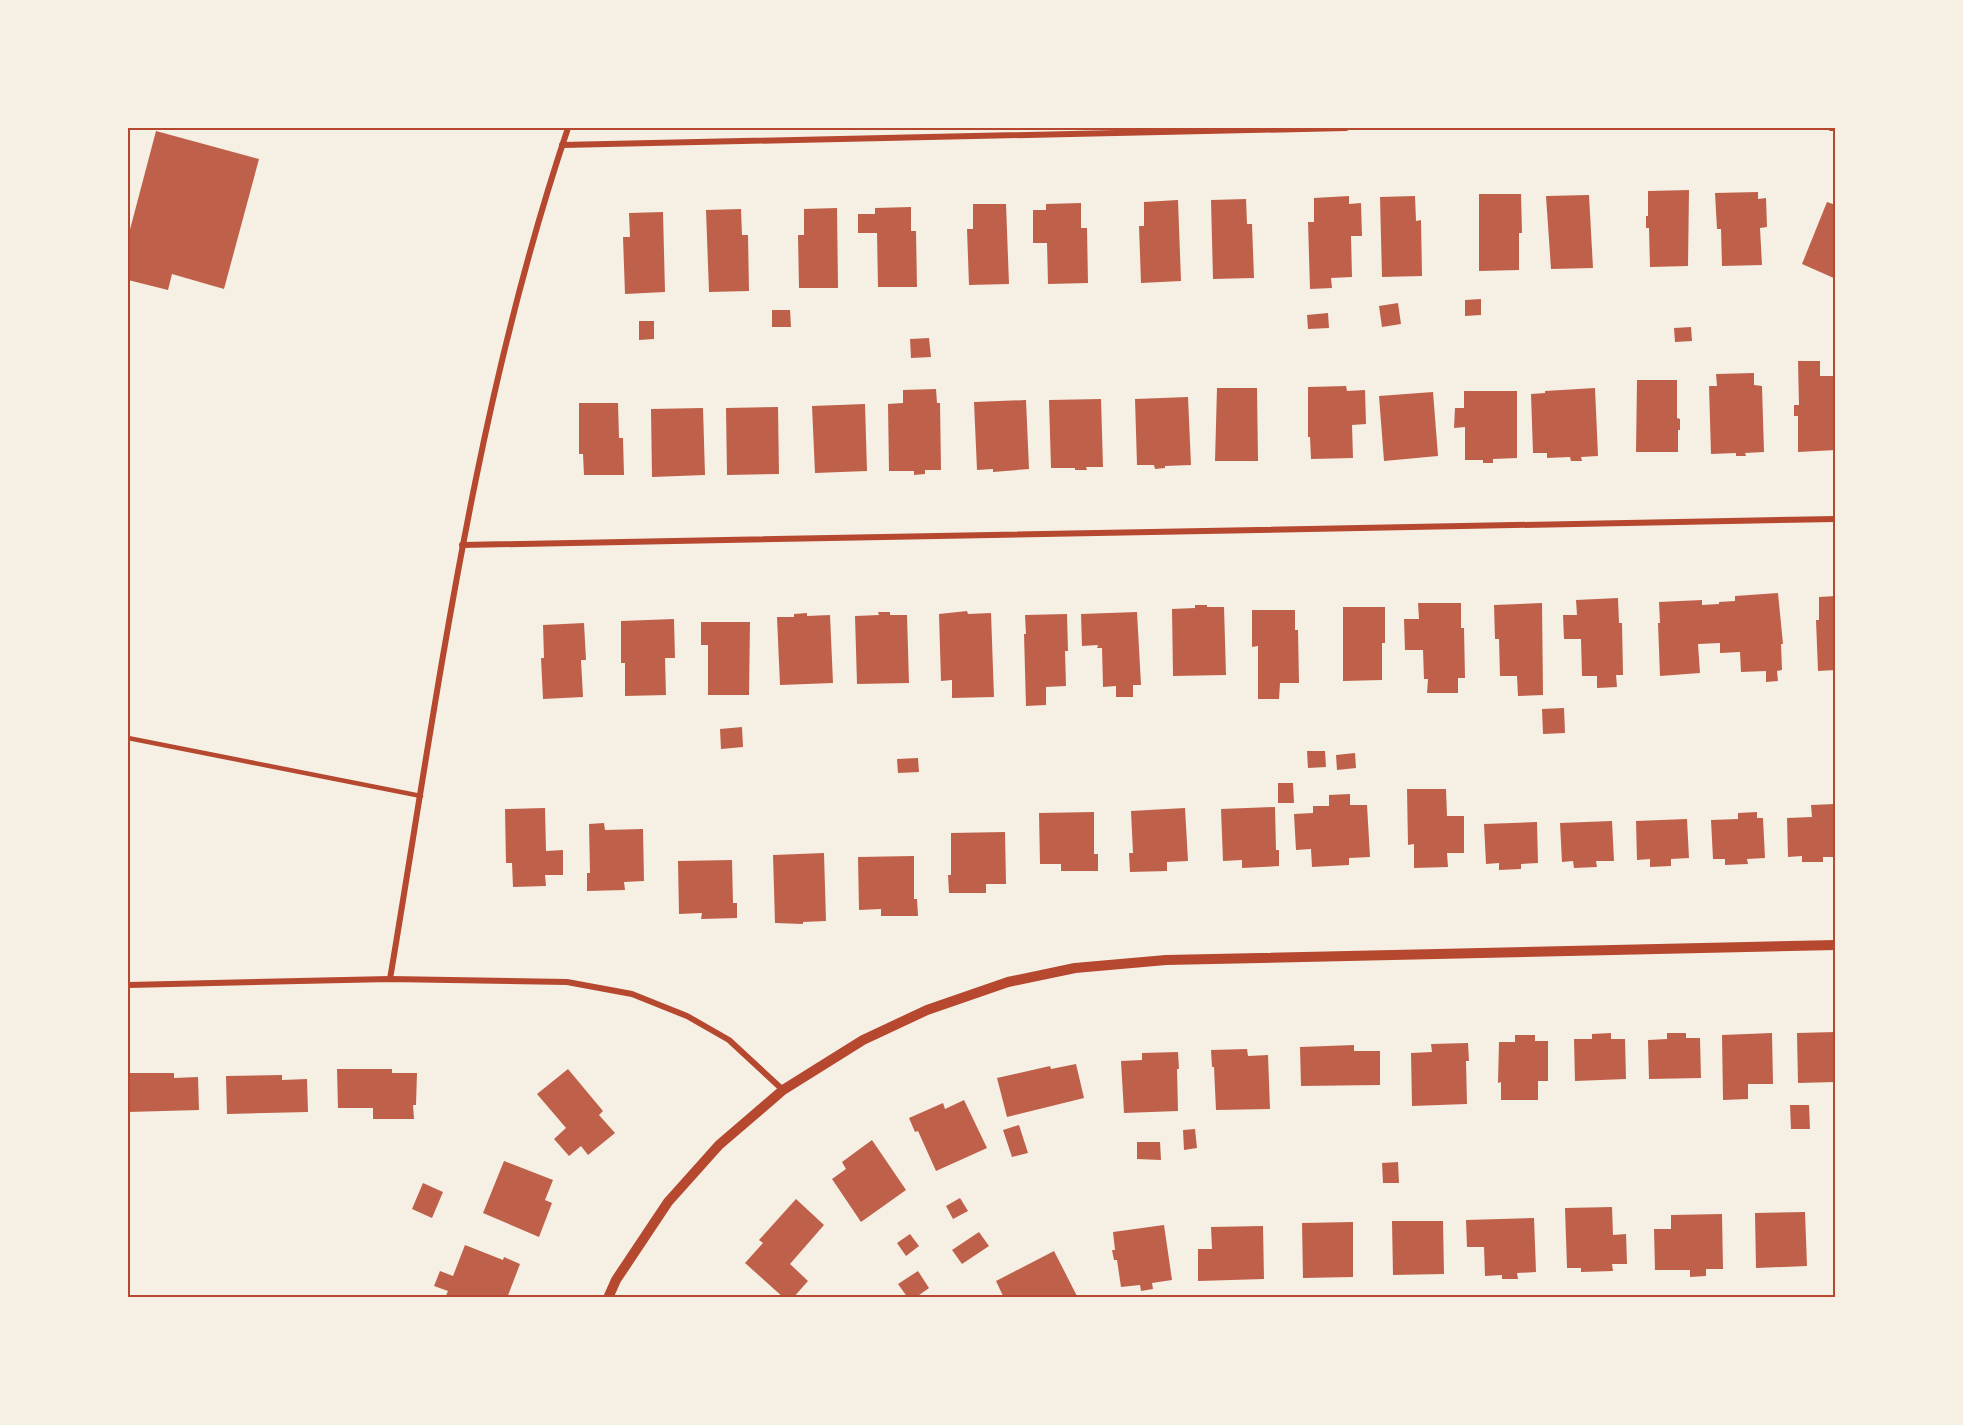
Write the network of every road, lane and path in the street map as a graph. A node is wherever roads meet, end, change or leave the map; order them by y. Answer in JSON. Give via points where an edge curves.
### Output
{"nodes":[{"id":1,"x":568,"y":128,"type":"edge"},
{"id":2,"x":1346,"y":128,"type":"edge"},
{"id":3,"x":1831,"y":128,"type":"edge"},
{"id":4,"x":1836,"y":128,"type":"edge"},
{"id":5,"x":562,"y":146,"type":"junction"},
{"id":6,"x":1836,"y":519,"type":"edge"},
{"id":7,"x":462,"y":545,"type":"junction"},
{"id":8,"x":128,"y":738,"type":"edge"},
{"id":9,"x":421,"y":796,"type":"junction"},
{"id":10,"x":1836,"y":945,"type":"edge"},
{"id":11,"x":390,"y":979,"type":"junction"},
{"id":12,"x":128,"y":985,"type":"edge"},
{"id":13,"x":783,"y":1090,"type":"junction"},
{"id":14,"x":608,"y":1298,"type":"edge"}],
"edges":[{"from":1,"to":5,"type":"street"},
{"from":2,"to":5,"type":"street"},
{"from":3,"to":4,"type":"street"},
{"from":5,"to":7,"type":"street","via":[[522,275],[492,396]]},
{"from":6,"to":7,"type":"street"},
{"from":7,"to":9,"type":"street"},
{"from":8,"to":9,"type":"lane"},
{"from":9,"to":11,"type":"street"},
{"from":10,"to":13,"type":"street","via":[[1166,960],[1075,968],[1008,982],[927,1010],[863,1040]]},
{"from":11,"to":12,"type":"street"},
{"from":11,"to":13,"type":"street","via":[[567,982],[632,994],[687,1016],[729,1040]]},
{"from":13,"to":14,"type":"street","via":[[719,1145],[668,1202]]}]}
